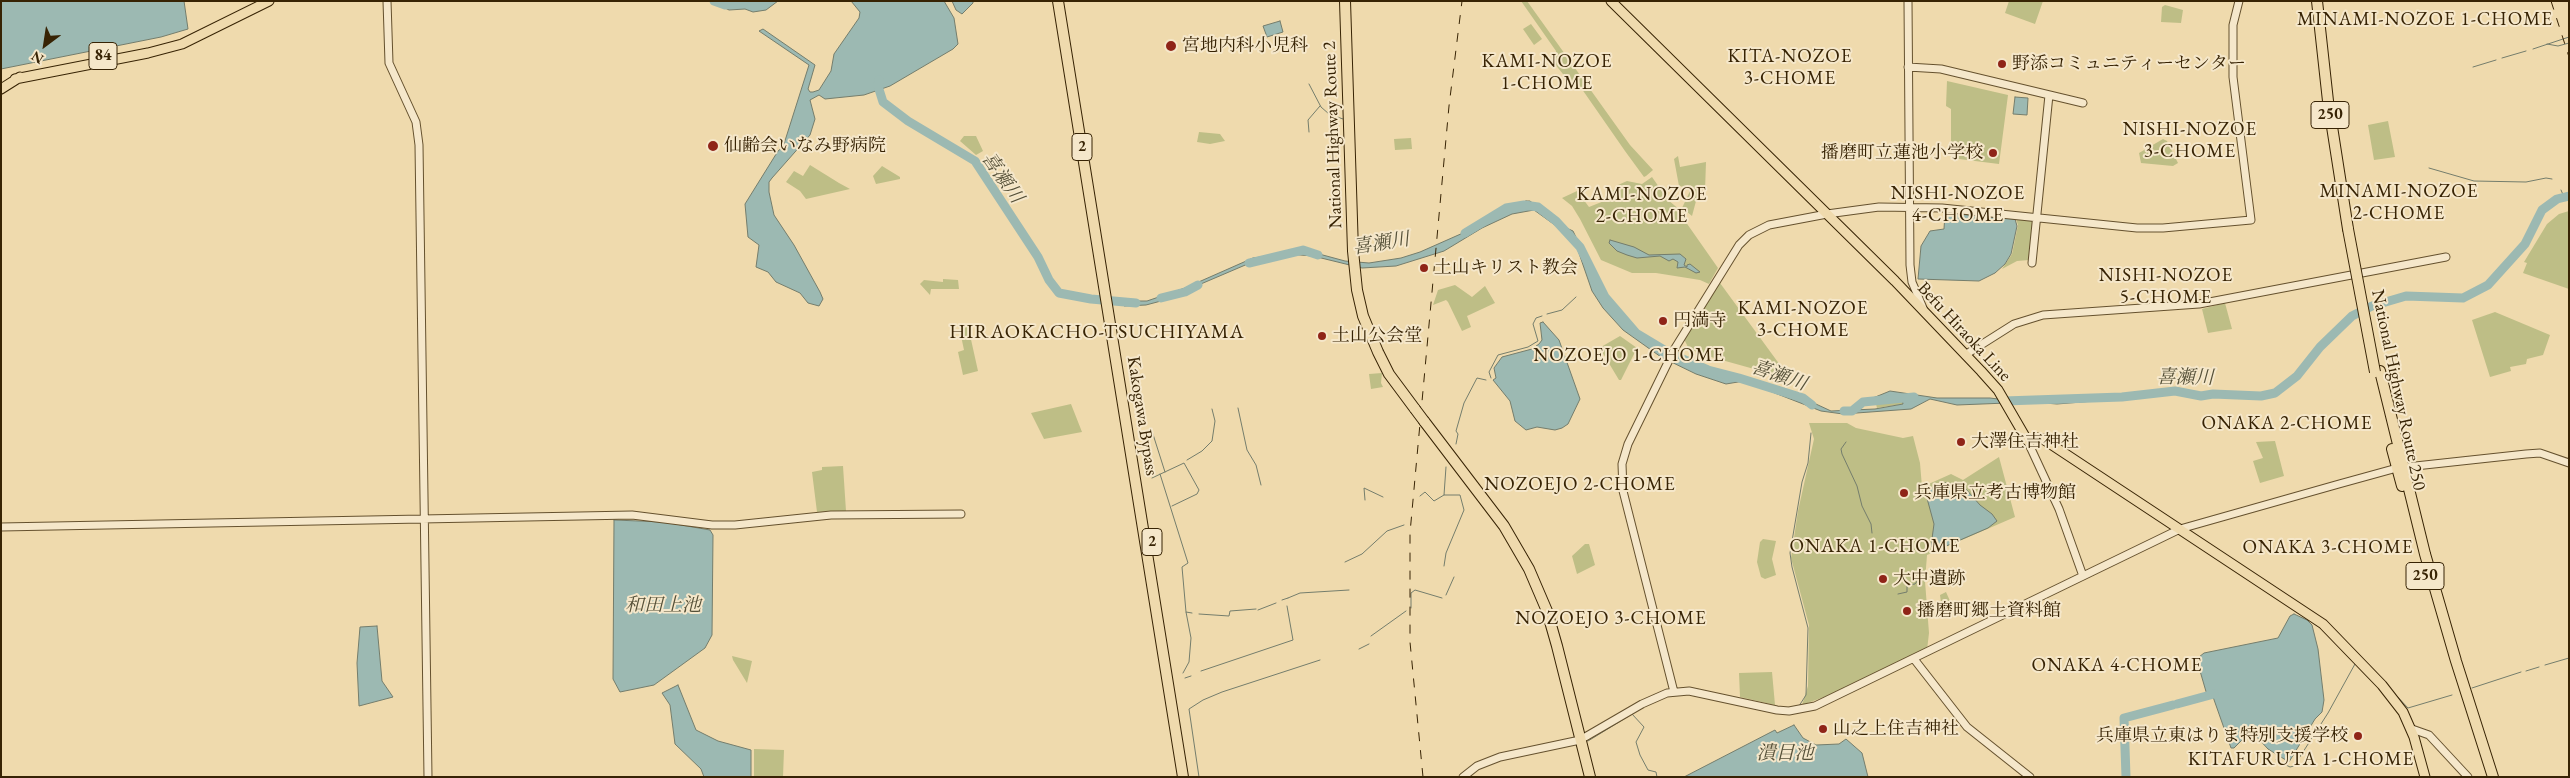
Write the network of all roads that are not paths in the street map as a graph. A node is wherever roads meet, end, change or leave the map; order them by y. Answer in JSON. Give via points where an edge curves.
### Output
{"nodes":[{"id":1,"x":269,"y":1,"type":"edge"},
{"id":2,"x":387,"y":1,"type":"edge"},
{"id":3,"x":1058,"y":1,"type":"edge"},
{"id":4,"x":1065,"y":1,"type":"edge"},
{"id":5,"x":1345,"y":1,"type":"edge"},
{"id":6,"x":1611,"y":1,"type":"edge"},
{"id":7,"x":1908,"y":1,"type":"edge"},
{"id":8,"x":2239,"y":1,"type":"edge"},
{"id":9,"x":2317,"y":1,"type":"edge"},
{"id":10,"x":2324,"y":1,"type":"edge"},
{"id":11,"x":2326,"y":58,"type":"junction"},
{"id":12,"x":1908,"y":67,"type":"junction"},
{"id":13,"x":1,"y":89,"type":"edge"},
{"id":14,"x":2049,"y":95,"type":"junction"},
{"id":15,"x":2083,"y":103,"type":"dead end"},
{"id":16,"x":1909,"y":206,"type":"junction"},
{"id":17,"x":1827,"y":214,"type":"junction"},
{"id":18,"x":2037,"y":218,"type":"junction"},
{"id":19,"x":2446,"y":257,"type":"dead end"},
{"id":20,"x":2032,"y":263,"type":"dead end"},
{"id":21,"x":1108,"y":293,"type":"junction"},
{"id":22,"x":1111,"y":308,"type":"junction"},
{"id":23,"x":1925,"y":313,"type":"junction"},
{"id":24,"x":1965,"y":355,"type":"junction"},
{"id":25,"x":2027,"y":440,"type":"junction"},
{"id":26,"x":2569,"y":462,"type":"edge"},
{"id":27,"x":2400,"y":467,"type":"junction"},
{"id":28,"x":962,"y":514,"type":"dead end"},
{"id":29,"x":424,"y":519,"type":"junction"},
{"id":30,"x":1,"y":527,"type":"edge"},
{"id":31,"x":2180,"y":529,"type":"junction"},
{"id":32,"x":2084,"y":576,"type":"junction"},
{"id":33,"x":1914,"y":659,"type":"junction"},
{"id":34,"x":1674,"y":692,"type":"junction"},
{"id":35,"x":2412,"y":730,"type":"junction"},
{"id":36,"x":1580,"y":740,"type":"junction"},
{"id":37,"x":428,"y":777,"type":"edge"},
{"id":38,"x":1183,"y":777,"type":"edge"},
{"id":39,"x":1190,"y":777,"type":"edge"},
{"id":40,"x":1463,"y":777,"type":"edge"},
{"id":41,"x":1590,"y":777,"type":"edge"},
{"id":42,"x":2030,"y":777,"type":"edge"},
{"id":43,"x":2426,"y":777,"type":"edge"},
{"id":44,"x":2468,"y":777,"type":"edge"},
{"id":45,"x":2487,"y":777,"type":"edge"},
{"id":46,"x":2493,"y":777,"type":"edge"}],
"edges":[{"from":1,"to":13,"type":"main road","number":"84","via":[[182,44],[15,80]]},
{"from":2,"to":29,"type":"street","via":[[389,63],[416,122],[418,145]]},
{"from":3,"to":21,"type":"highway","name":"Kakogawa Bypass","number":"2"},
{"from":4,"to":21,"type":"highway","name":"Kakogawa Bypass","number":"2"},
{"from":5,"to":36,"type":"highway","name":"National Highway Route 2","bridge":true,"via":[[1353,259],[1358,298],[1370,335],[1389,374],[1505,528],[1529,569],[1554,637]]},
{"from":6,"to":17,"type":"main road","name":"Befu Hiraoka Line"},
{"from":7,"to":12,"type":"street"},
{"from":8,"to":18,"type":"street","via":[[2233,25],[2233,77],[2251,220],[2146,228]]},
{"from":9,"to":11,"type":"highway","name":"National Highway Route 250","number":"250"},
{"from":10,"to":11,"type":"highway","name":"National Highway Route 250","number":"250"},
{"from":11,"to":27,"type":"highway","name":"National Highway Route 250","number":"250","via":[[2351,229]]},
{"from":12,"to":14,"type":"street","via":[[1941,69]]},
{"from":12,"to":16,"type":"street"},
{"from":14,"to":15,"type":"street"},
{"from":14,"to":18,"type":"street"},
{"from":16,"to":17,"type":"street"},
{"from":16,"to":18,"type":"street"},
{"from":16,"to":23,"type":"street","via":[[1912,282]]},
{"from":17,"to":23,"type":"main road","name":"Befu Hiraoka Line"},
{"from":17,"to":34,"type":"street","via":[[1769,226],[1749,235],[1732,254],[1675,348],[1625,451],[1621,480]]},
{"from":18,"to":20,"type":"street"},
{"from":19,"to":24,"type":"street","via":[[2199,304],[2034,317],[2006,329]]},
{"from":21,"to":22,"type":"highway","name":"Kakogawa Bypass","number":"2"},
{"from":22,"to":38,"type":"highway","name":"Kakogawa Bypass","number":"2"},
{"from":22,"to":39,"type":"highway","name":"Kakogawa Bypass","number":"2"},
{"from":23,"to":24,"type":"main road","name":"Befu Hiraoka Line"},
{"from":24,"to":25,"type":"main road","name":"Befu Hiraoka Line","via":[[1998,390]]},
{"from":25,"to":31,"type":"main road","via":[[2043,439]]},
{"from":25,"to":32,"type":"street","via":[[2060,509]]},
{"from":26,"to":27,"type":"street","via":[[2540,453]]},
{"from":27,"to":31,"type":"street"},
{"from":27,"to":45,"type":"highway","name":"National Highway Route 250","number":"250","via":[[2460,694]]},
{"from":27,"to":46,"type":"highway","name":"National Highway Route 250","number":"250"},
{"from":28,"to":29,"type":"street","via":[[831,515],[736,525],[632,515]]},
{"from":29,"to":30,"type":"street"},
{"from":29,"to":37,"type":"street"},
{"from":31,"to":32,"type":"street"},
{"from":31,"to":35,"type":"main road","via":[[2323,624],[2395,701]]},
{"from":32,"to":33,"type":"street"},
{"from":33,"to":34,"type":"street","via":[[1833,699],[1800,709],[1777,710],[1689,691]]},
{"from":33,"to":42,"type":"street","via":[[1967,727]]},
{"from":34,"to":36,"type":"street","via":[[1651,700]]},
{"from":35,"to":43,"type":"main road"},
{"from":35,"to":44,"type":"street","via":[[2429,735]]},
{"from":36,"to":40,"type":"street","via":[[1500,757],[1477,766]]},
{"from":36,"to":41,"type":"highway","name":"National Highway Route 2"}]}
